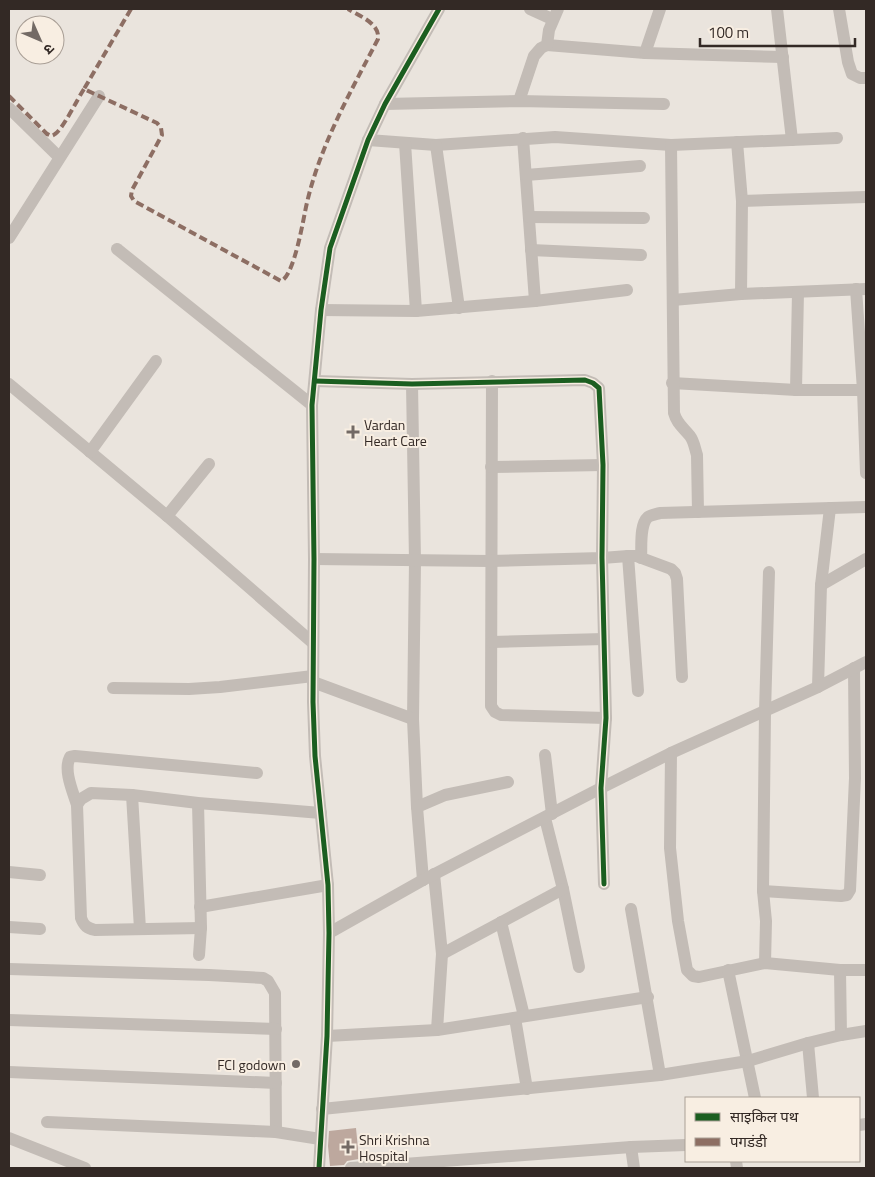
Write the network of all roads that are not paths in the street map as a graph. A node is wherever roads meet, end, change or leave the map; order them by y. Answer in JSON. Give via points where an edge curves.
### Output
{"nodes":[{"id":1,"x":439,"y":9,"type":"edge"},
{"id":2,"x":530,"y":9,"type":"edge"},
{"id":3,"x":660,"y":9,"type":"edge"},
{"id":4,"x":777,"y":9,"type":"edge"},
{"id":5,"x":839,"y":9,"type":"edge"},
{"id":6,"x":555,"y":14,"type":"edge"},
{"id":7,"x":547,"y":45,"type":"junction"},
{"id":8,"x":645,"y":53,"type":"junction"},
{"id":9,"x":783,"y":57,"type":"junction"},
{"id":10,"x":866,"y":78,"type":"edge"},
{"id":11,"x":99,"y":96,"type":"dead end"},
{"id":12,"x":519,"y":101,"type":"junction"},
{"id":13,"x":386,"y":104,"type":"junction"},
{"id":14,"x":664,"y":104,"type":"dead end"},
{"id":15,"x":9,"y":108,"type":"edge"},
{"id":16,"x":523,"y":138,"type":"junction"},
{"id":17,"x":837,"y":138,"type":"dead end"},
{"id":18,"x":368,"y":140,"type":"junction"},
{"id":19,"x":792,"y":140,"type":"junction"},
{"id":20,"x":737,"y":142,"type":"junction"},
{"id":21,"x":405,"y":143,"type":"junction"},
{"id":22,"x":436,"y":145,"type":"junction"},
{"id":23,"x":671,"y":146,"type":"junction"},
{"id":24,"x":59,"y":157,"type":"junction"},
{"id":25,"x":640,"y":166,"type":"dead end"},
{"id":26,"x":526,"y":175,"type":"junction"},
{"id":27,"x":866,"y":197,"type":"edge"},
{"id":28,"x":742,"y":201,"type":"junction"},
{"id":29,"x":529,"y":217,"type":"junction"},
{"id":30,"x":644,"y":218,"type":"dead end"},
{"id":31,"x":9,"y":238,"type":"edge"},
{"id":32,"x":117,"y":249,"type":"dead end"},
{"id":33,"x":531,"y":250,"type":"junction"},
{"id":34,"x":641,"y":255,"type":"dead end"},
{"id":35,"x":861,"y":289,"type":"edge"},
{"id":36,"x":628,"y":290,"type":"dead end"},
{"id":37,"x":798,"y":292,"type":"junction"},
{"id":38,"x":742,"y":294,"type":"junction"},
{"id":39,"x":673,"y":300,"type":"junction"},
{"id":40,"x":535,"y":301,"type":"junction"},
{"id":41,"x":459,"y":308,"type":"junction"},
{"id":42,"x":321,"y":310,"type":"junction"},
{"id":43,"x":416,"y":311,"type":"junction"},
{"id":44,"x":156,"y":361,"type":"dead end"},
{"id":45,"x":315,"y":381,"type":"junction"},
{"id":46,"x":492,"y":381,"type":"junction"},
{"id":47,"x":672,"y":382,"type":"junction"},
{"id":48,"x":9,"y":384,"type":"edge"},
{"id":49,"x":412,"y":384,"type":"junction"},
{"id":50,"x":796,"y":390,"type":"junction"},
{"id":51,"x":865,"y":390,"type":"edge"},
{"id":52,"x":312,"y":405,"type":"junction"},
{"id":53,"x":90,"y":452,"type":"junction"},
{"id":54,"x":210,"y":464,"type":"dead end"},
{"id":55,"x":603,"y":465,"type":"junction"},
{"id":56,"x":491,"y":467,"type":"junction"},
{"id":57,"x":866,"y":473,"type":"edge"},
{"id":58,"x":866,"y":507,"type":"edge"},
{"id":59,"x":830,"y":508,"type":"junction"},
{"id":60,"x":698,"y":512,"type":"junction"},
{"id":61,"x":167,"y":516,"type":"junction"},
{"id":62,"x":628,"y":556,"type":"junction"},
{"id":63,"x":602,"y":558,"type":"junction"},
{"id":64,"x":642,"y":558,"type":"junction"},
{"id":65,"x":866,"y":559,"type":"edge"},
{"id":66,"x":314,"y":560,"type":"junction"},
{"id":67,"x":415,"y":561,"type":"junction"},
{"id":68,"x":490,"y":561,"type":"junction"},
{"id":69,"x":769,"y":572,"type":"dead end"},
{"id":70,"x":821,"y":584,"type":"junction"},
{"id":71,"x":604,"y":639,"type":"junction"},
{"id":72,"x":492,"y":642,"type":"junction"},
{"id":73,"x":313,"y":643,"type":"junction"},
{"id":74,"x":866,"y":662,"type":"edge"},
{"id":75,"x":854,"y":668,"type":"junction"},
{"id":76,"x":682,"y":677,"type":"dead end"},
{"id":77,"x":313,"y":679,"type":"junction"},
{"id":78,"x":818,"y":687,"type":"junction"},
{"id":79,"x":113,"y":688,"type":"dead end"},
{"id":80,"x":638,"y":692,"type":"dead end"},
{"id":81,"x":765,"y":712,"type":"junction"},
{"id":82,"x":606,"y":718,"type":"junction"},
{"id":83,"x":413,"y":719,"type":"junction"},
{"id":84,"x":671,"y":754,"type":"junction"},
{"id":85,"x":545,"y":755,"type":"dead end"},
{"id":86,"x":257,"y":773,"type":"dead end"},
{"id":87,"x":861,"y":775,"type":"edge"},
{"id":88,"x":508,"y":782,"type":"dead end"},
{"id":89,"x":601,"y":788,"type":"junction"},
{"id":90,"x":132,"y":795,"type":"junction"},
{"id":91,"x":198,"y":803,"type":"junction"},
{"id":92,"x":77,"y":805,"type":"junction"},
{"id":93,"x":416,"y":807,"type":"junction"},
{"id":94,"x":321,"y":813,"type":"junction"},
{"id":95,"x":548,"y":816,"type":"junction"},
{"id":96,"x":9,"y":872,"type":"edge"},
{"id":97,"x":40,"y":875,"type":"dead end"},
{"id":98,"x":428,"y":877,"type":"junction"},
{"id":99,"x":604,"y":884,"type":"dead end"},
{"id":100,"x":328,"y":885,"type":"junction"},
{"id":101,"x":563,"y":889,"type":"junction"},
{"id":102,"x":763,"y":891,"type":"junction"},
{"id":103,"x":200,"y":908,"type":"junction"},
{"id":104,"x":631,"y":909,"type":"dead end"},
{"id":105,"x":501,"y":922,"type":"junction"},
{"id":106,"x":9,"y":927,"type":"edge"},
{"id":107,"x":201,"y":928,"type":"junction"},
{"id":108,"x":40,"y":929,"type":"dead end"},
{"id":109,"x":140,"y":930,"type":"junction"},
{"id":110,"x":329,"y":933,"type":"junction"},
{"id":111,"x":442,"y":954,"type":"junction"},
{"id":112,"x":199,"y":955,"type":"dead end"},
{"id":113,"x":765,"y":963,"type":"junction"},
{"id":114,"x":579,"y":967,"type":"dead end"},
{"id":115,"x":9,"y":969,"type":"edge"},
{"id":116,"x":728,"y":970,"type":"junction"},
{"id":117,"x":840,"y":970,"type":"junction"},
{"id":118,"x":866,"y":970,"type":"edge"},
{"id":119,"x":648,"y":997,"type":"junction"},
{"id":120,"x":519,"y":1017,"type":"junction"},
{"id":121,"x":9,"y":1020,"type":"edge"},
{"id":122,"x":276,"y":1029,"type":"junction"},
{"id":123,"x":436,"y":1030,"type":"junction"},
{"id":124,"x":866,"y":1031,"type":"edge"},
{"id":125,"x":841,"y":1035,"type":"junction"},
{"id":126,"x":327,"y":1036,"type":"junction"},
{"id":127,"x":808,"y":1043,"type":"junction"},
{"id":128,"x":748,"y":1061,"type":"junction"},
{"id":129,"x":9,"y":1072,"type":"edge"},
{"id":130,"x":660,"y":1075,"type":"junction"},
{"id":131,"x":276,"y":1083,"type":"junction"},
{"id":132,"x":527,"y":1088,"type":"junction"},
{"id":133,"x":756,"y":1097,"type":"edge"},
{"id":134,"x":813,"y":1097,"type":"edge"},
{"id":135,"x":322,"y":1109,"type":"junction"},
{"id":136,"x":47,"y":1122,"type":"dead end"},
{"id":137,"x":276,"y":1132,"type":"junction"},
{"id":138,"x":9,"y":1138,"type":"edge"},
{"id":139,"x":320,"y":1139,"type":"junction"},
{"id":140,"x":685,"y":1145,"type":"edge"},
{"id":141,"x":631,"y":1147,"type":"junction"},
{"id":142,"x":85,"y":1168,"type":"edge"},
{"id":143,"x":319,"y":1168,"type":"edge"},
{"id":144,"x":351,"y":1168,"type":"edge"},
{"id":145,"x":634,"y":1168,"type":"edge"}],
"edges":[{"from":1,"to":13,"type":"street"},
{"from":2,"to":6,"type":"street"},
{"from":3,"to":8,"type":"street"},
{"from":4,"to":9,"type":"street"},
{"from":5,"to":10,"type":"street","via":[[852,74]]},
{"from":6,"to":7,"type":"street"},
{"from":7,"to":8,"type":"street"},
{"from":7,"to":12,"type":"street","via":[[534,56]]},
{"from":8,"to":9,"type":"street"},
{"from":9,"to":19,"type":"street"},
{"from":11,"to":24,"type":"street"},
{"from":12,"to":13,"type":"street"},
{"from":12,"to":14,"type":"street"},
{"from":13,"to":18,"type":"street"},
{"from":15,"to":24,"type":"street"},
{"from":16,"to":22,"type":"street"},
{"from":16,"to":23,"type":"street","via":[[555,137]]},
{"from":16,"to":26,"type":"street"},
{"from":17,"to":19,"type":"street"},
{"from":18,"to":21,"type":"street"},
{"from":18,"to":42,"type":"street","via":[[330,248]]},
{"from":19,"to":20,"type":"street"},
{"from":20,"to":23,"type":"street"},
{"from":20,"to":28,"type":"street"},
{"from":21,"to":22,"type":"street"},
{"from":21,"to":43,"type":"street"},
{"from":22,"to":41,"type":"street"},
{"from":23,"to":39,"type":"street"},
{"from":24,"to":31,"type":"street"},
{"from":25,"to":26,"type":"street"},
{"from":26,"to":29,"type":"street"},
{"from":27,"to":28,"type":"street"},
{"from":28,"to":38,"type":"street"},
{"from":29,"to":30,"type":"street"},
{"from":29,"to":33,"type":"street"},
{"from":32,"to":52,"type":"street"},
{"from":33,"to":34,"type":"street"},
{"from":33,"to":40,"type":"street"},
{"from":35,"to":37,"type":"street"},
{"from":35,"to":51,"type":"street"},
{"from":36,"to":40,"type":"street"},
{"from":37,"to":38,"type":"street"},
{"from":37,"to":50,"type":"street"},
{"from":38,"to":39,"type":"street"},
{"from":39,"to":47,"type":"street"},
{"from":40,"to":41,"type":"street"},
{"from":41,"to":43,"type":"street"},
{"from":42,"to":43,"type":"street"},
{"from":42,"to":45,"type":"street"},
{"from":44,"to":53,"type":"street"},
{"from":45,"to":49,"type":"street"},
{"from":45,"to":52,"type":"street"},
{"from":46,"to":49,"type":"street"},
{"from":46,"to":55,"type":"street","via":[[584,380],[593,383],[599,388],[600,396]]},
{"from":46,"to":56,"type":"street"},
{"from":47,"to":50,"type":"street"},
{"from":47,"to":60,"type":"street","via":[[676,421],[691,437],[697,455]]},
{"from":48,"to":53,"type":"street"},
{"from":49,"to":67,"type":"street"},
{"from":50,"to":51,"type":"street"},
{"from":51,"to":57,"type":"street"},
{"from":52,"to":66,"type":"street"},
{"from":53,"to":61,"type":"street"},
{"from":54,"to":61,"type":"street"},
{"from":55,"to":56,"type":"street"},
{"from":55,"to":63,"type":"street"},
{"from":56,"to":68,"type":"street"},
{"from":58,"to":59,"type":"street"},
{"from":59,"to":60,"type":"street"},
{"from":59,"to":70,"type":"street"},
{"from":60,"to":64,"type":"street","via":[[660,512],[649,516],[643,530]]},
{"from":61,"to":73,"type":"street"},
{"from":62,"to":63,"type":"street"},
{"from":62,"to":64,"type":"street"},
{"from":62,"to":80,"type":"street"},
{"from":63,"to":68,"type":"street"},
{"from":63,"to":71,"type":"street"},
{"from":64,"to":76,"type":"street","via":[[675,573]]},
{"from":65,"to":70,"type":"street"},
{"from":66,"to":67,"type":"street"},
{"from":66,"to":73,"type":"street"},
{"from":67,"to":68,"type":"street"},
{"from":67,"to":83,"type":"street"},
{"from":68,"to":72,"type":"street"},
{"from":69,"to":81,"type":"street"},
{"from":70,"to":78,"type":"street"},
{"from":71,"to":72,"type":"street"},
{"from":71,"to":82,"type":"street"},
{"from":72,"to":82,"type":"street","via":[[490,698],[495,712],[502,715]]},
{"from":73,"to":77,"type":"street"},
{"from":74,"to":75,"type":"street"},
{"from":75,"to":78,"type":"street"},
{"from":75,"to":87,"type":"street"},
{"from":77,"to":79,"type":"street","via":[[189,689]]},
{"from":77,"to":83,"type":"street"},
{"from":77,"to":94,"type":"street","via":[[315,756]]},
{"from":78,"to":81,"type":"street"},
{"from":81,"to":84,"type":"street"},
{"from":81,"to":102,"type":"street"},
{"from":82,"to":89,"type":"street"},
{"from":83,"to":93,"type":"street"},
{"from":84,"to":89,"type":"street"},
{"from":84,"to":116,"type":"street","via":[[670,848],[687,970],[699,977]]},
{"from":85,"to":95,"type":"street"},
{"from":86,"to":92,"type":"street","via":[[75,756],[67,761],[67,769]]},
{"from":87,"to":102,"type":"street","via":[[847,895]]},
{"from":88,"to":93,"type":"street","via":[[445,795]]},
{"from":89,"to":95,"type":"street"},
{"from":89,"to":99,"type":"street"},
{"from":90,"to":91,"type":"street"},
{"from":90,"to":92,"type":"street","via":[[91,793]]},
{"from":90,"to":109,"type":"street"},
{"from":91,"to":94,"type":"street"},
{"from":91,"to":103,"type":"street"},
{"from":92,"to":109,"type":"street","via":[[83,924],[95,930]]},
{"from":93,"to":98,"type":"street"},
{"from":94,"to":100,"type":"street"},
{"from":95,"to":98,"type":"street"},
{"from":95,"to":101,"type":"street"},
{"from":96,"to":97,"type":"street"},
{"from":98,"to":110,"type":"street"},
{"from":98,"to":111,"type":"street"},
{"from":100,"to":103,"type":"street"},
{"from":100,"to":110,"type":"street"},
{"from":101,"to":105,"type":"street"},
{"from":101,"to":114,"type":"street"},
{"from":102,"to":113,"type":"street"},
{"from":103,"to":107,"type":"street"},
{"from":104,"to":119,"type":"street"},
{"from":105,"to":111,"type":"street"},
{"from":105,"to":120,"type":"street"},
{"from":106,"to":108,"type":"street"},
{"from":107,"to":109,"type":"street"},
{"from":107,"to":112,"type":"street"},
{"from":110,"to":126,"type":"street"},
{"from":111,"to":123,"type":"street"},
{"from":113,"to":116,"type":"street"},
{"from":113,"to":117,"type":"street"},
{"from":115,"to":122,"type":"street","via":[[264,978],[275,993]]},
{"from":116,"to":128,"type":"street"},
{"from":117,"to":118,"type":"street"},
{"from":117,"to":125,"type":"street"},
{"from":119,"to":120,"type":"street"},
{"from":119,"to":130,"type":"street"},
{"from":120,"to":123,"type":"street"},
{"from":120,"to":132,"type":"street"},
{"from":121,"to":122,"type":"street"},
{"from":122,"to":131,"type":"street"},
{"from":123,"to":126,"type":"street"},
{"from":124,"to":125,"type":"street"},
{"from":125,"to":127,"type":"street"},
{"from":126,"to":135,"type":"street"},
{"from":127,"to":128,"type":"street"},
{"from":127,"to":134,"type":"street"},
{"from":128,"to":130,"type":"street"},
{"from":128,"to":133,"type":"street"},
{"from":129,"to":131,"type":"street"},
{"from":130,"to":132,"type":"street"},
{"from":131,"to":137,"type":"street"},
{"from":132,"to":135,"type":"street"},
{"from":135,"to":139,"type":"street"},
{"from":136,"to":137,"type":"street"},
{"from":137,"to":139,"type":"street"},
{"from":138,"to":142,"type":"street"},
{"from":139,"to":143,"type":"street"},
{"from":140,"to":141,"type":"street"},
{"from":141,"to":144,"type":"street"},
{"from":141,"to":145,"type":"street"}]}
